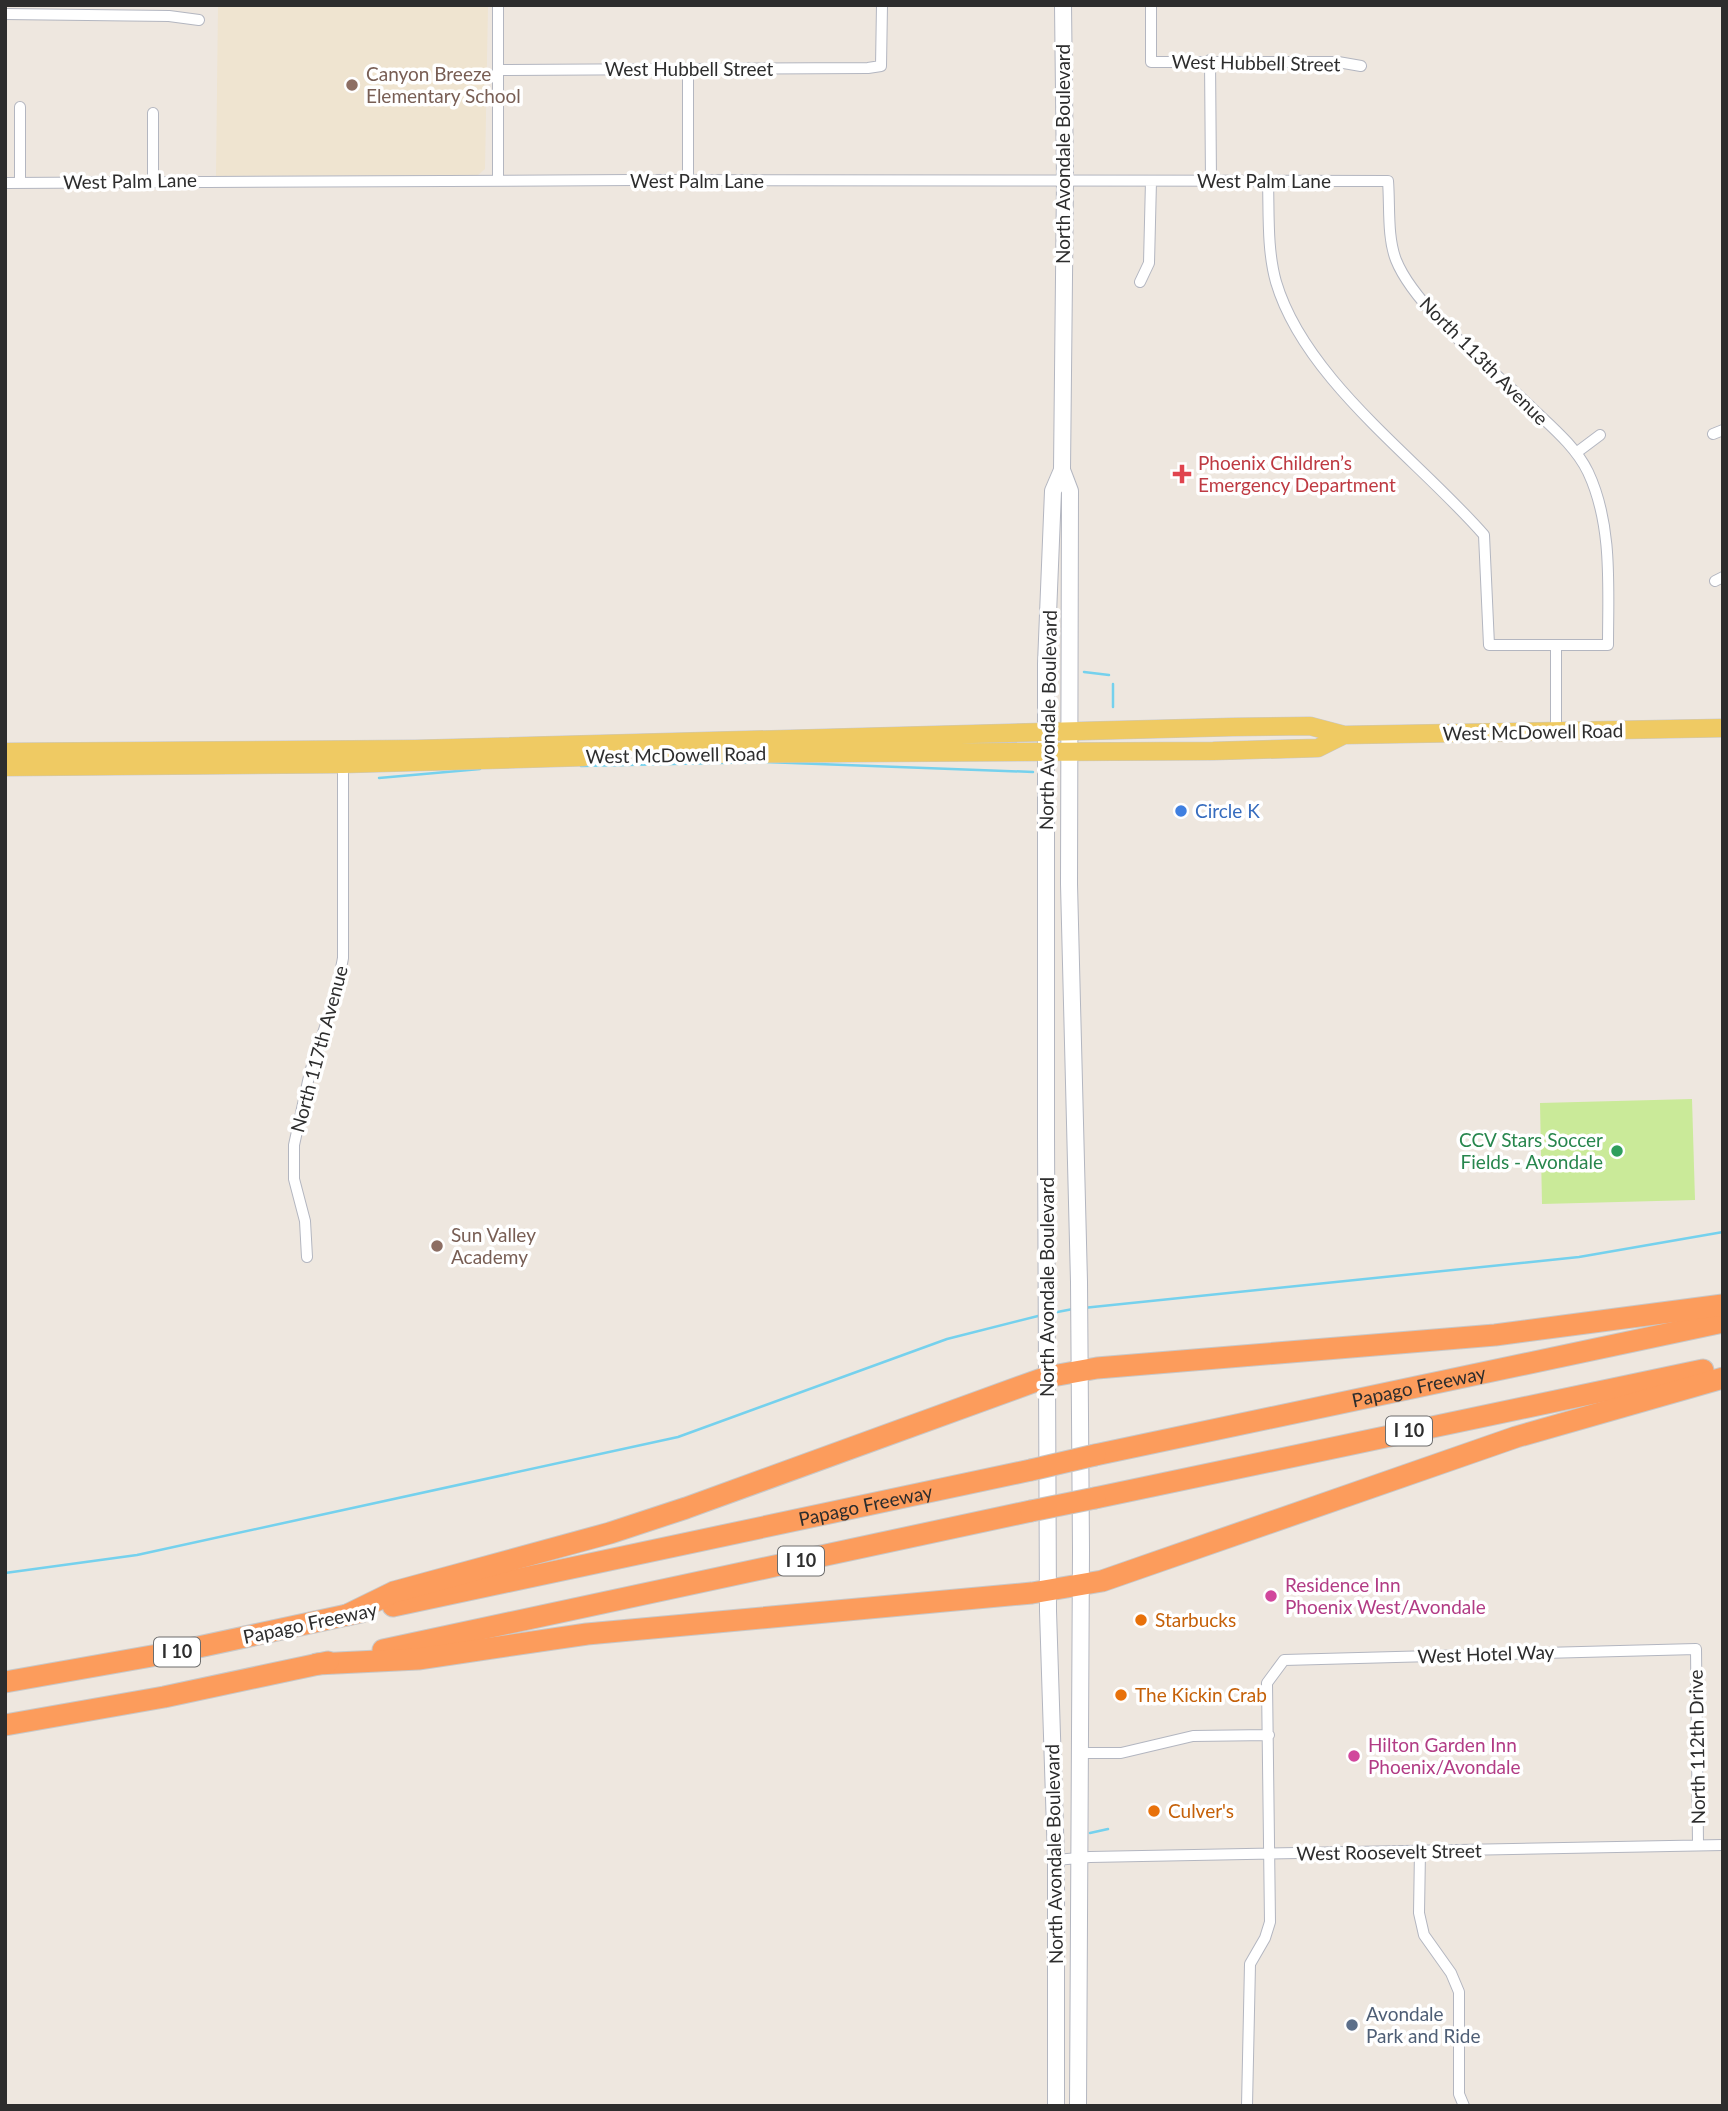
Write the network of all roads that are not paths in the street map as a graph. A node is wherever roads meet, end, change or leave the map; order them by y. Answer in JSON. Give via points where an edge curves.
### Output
{"nodes":[{"id":1,"x":498,"y":5,"type":"edge"},
{"id":2,"x":882,"y":5,"type":"edge"},
{"id":3,"x":1063,"y":5,"type":"edge"},
{"id":4,"x":1151,"y":5,"type":"edge"},
{"id":5,"x":24,"y":10,"type":"edge"},
{"id":6,"x":5,"y":15,"type":"edge"},
{"id":7,"x":199,"y":20,"type":"dead end"},
{"id":8,"x":1210,"y":60,"type":"junction"},
{"id":9,"x":1361,"y":66,"type":"dead end"},
{"id":10,"x":688,"y":69,"type":"junction"},
{"id":11,"x":498,"y":70,"type":"junction"},
{"id":12,"x":20,"y":107,"type":"dead end"},
{"id":13,"x":153,"y":113,"type":"dead end"},
{"id":14,"x":688,"y":180,"type":"junction"},
{"id":15,"x":153,"y":181,"type":"junction"},
{"id":16,"x":498,"y":181,"type":"junction"},
{"id":17,"x":1065,"y":181,"type":"junction"},
{"id":18,"x":1151,"y":181,"type":"junction"},
{"id":19,"x":1211,"y":181,"type":"junction"},
{"id":20,"x":1268,"y":181,"type":"junction"},
{"id":21,"x":1388,"y":181,"type":"joint"},
{"id":22,"x":5,"y":183,"type":"edge"},
{"id":23,"x":20,"y":183,"type":"junction"},
{"id":24,"x":1140,"y":282,"type":"dead end"},
{"id":25,"x":1600,"y":435,"type":"dead end"},
{"id":26,"x":1576,"y":453,"type":"junction"},
{"id":27,"x":1062,"y":470,"type":"junction"},
{"id":28,"x":1556,"y":646,"type":"junction"},
{"id":29,"x":1723,"y":728,"type":"edge"},
{"id":30,"x":1046,"y":731,"type":"junction"},
{"id":31,"x":1070,"y":731,"type":"junction"},
{"id":32,"x":1556,"y":731,"type":"junction"},
{"id":33,"x":1344,"y":735,"type":"junction"},
{"id":34,"x":1723,"y":739,"type":"edge"},
{"id":35,"x":5,"y":752,"type":"edge"},
{"id":36,"x":1046,"y":753,"type":"junction"},
{"id":37,"x":1069,"y":753,"type":"junction"},
{"id":38,"x":343,"y":757,"type":"junction"},
{"id":39,"x":5,"y":768,"type":"edge"},
{"id":40,"x":1047,"y":1021,"type":"junction"},
{"id":41,"x":1072,"y":1022,"type":"junction"},
{"id":42,"x":307,"y":1257,"type":"dead end"},
{"id":43,"x":1723,"y":1305,"type":"edge"},
{"id":44,"x":1723,"y":1322,"type":"edge"},
{"id":45,"x":1723,"y":1366,"type":"edge"},
{"id":46,"x":1080,"y":1372,"type":"junction"},
{"id":47,"x":1047,"y":1377,"type":"junction"},
{"id":48,"x":1723,"y":1378,"type":"edge"},
{"id":49,"x":1080,"y":1584,"type":"junction"},
{"id":50,"x":1048,"y":1589,"type":"junction"},
{"id":51,"x":347,"y":1615,"type":"junction"},
{"id":52,"x":1696,"y":1649,"type":"joint"},
{"id":53,"x":317,"y":1664,"type":"junction"},
{"id":54,"x":5,"y":1682,"type":"edge"},
{"id":55,"x":9,"y":1723,"type":"edge"},
{"id":56,"x":1269,"y":1735,"type":"junction"},
{"id":57,"x":1078,"y":1753,"type":"junction"},
{"id":58,"x":1698,"y":1844,"type":"junction"},
{"id":59,"x":1723,"y":1845,"type":"edge"},
{"id":60,"x":1420,"y":1851,"type":"junction"},
{"id":61,"x":1269,"y":1854,"type":"junction"},
{"id":62,"x":1056,"y":1860,"type":"junction"},
{"id":63,"x":1077,"y":1860,"type":"junction"},
{"id":64,"x":1459,"y":2094,"type":"junction"},
{"id":65,"x":1057,"y":2105,"type":"edge"},
{"id":66,"x":1078,"y":2106,"type":"edge"},
{"id":67,"x":1247,"y":2106,"type":"edge"},
{"id":68,"x":1455,"y":2106,"type":"edge"},
{"id":69,"x":1464,"y":2106,"type":"edge"}],
"edges":[{"from":1,"to":11,"type":"street"},
{"from":2,"to":10,"type":"street","name":"West Hubbell Street","via":[[880,66]]},
{"from":3,"to":17,"type":"main road","name":"North Avondale Boulevard"},
{"from":4,"to":8,"type":"street","name":"West Hubbell Street","via":[[1151,62]]},
{"from":5,"to":6,"type":"street"},
{"from":5,"to":7,"type":"street"},
{"from":8,"to":9,"type":"street","name":"West Hubbell Street"},
{"from":8,"to":19,"type":"street"},
{"from":10,"to":11,"type":"street","name":"West Hubbell Street"},
{"from":10,"to":14,"type":"street"},
{"from":11,"to":16,"type":"street"},
{"from":12,"to":23,"type":"street"},
{"from":13,"to":15,"type":"street"},
{"from":14,"to":16,"type":"street","name":"West Palm Lane"},
{"from":14,"to":17,"type":"street","name":"West Palm Lane"},
{"from":15,"to":16,"type":"street","name":"West Palm Lane"},
{"from":15,"to":23,"type":"street","name":"West Palm Lane"},
{"from":17,"to":18,"type":"street","name":"West Palm Lane"},
{"from":17,"to":27,"type":"main road","name":"North Avondale Boulevard"},
{"from":18,"to":19,"type":"street","name":"West Palm Lane"},
{"from":18,"to":24,"type":"street","via":[[1149,263]]},
{"from":19,"to":20,"type":"street","name":"West Palm Lane"},
{"from":20,"to":21,"type":"street","name":"West Palm Lane"},
{"from":20,"to":28,"type":"street","via":[[1276,281],[1290,316],[1326,374],[1484,535],[1489,645]]},
{"from":21,"to":26,"type":"street","name":"North 113th Avenue","via":[[1396,260],[1412,288]]},
{"from":22,"to":23,"type":"street","name":"West Palm Lane"},
{"from":25,"to":26,"type":"street"},
{"from":26,"to":28,"type":"street","name":"North 113th Avenue","via":[[1597,496],[1605,534],[1608,645]]},
{"from":27,"to":30,"type":"main road","name":"North Avondale Boulevard","via":[[1053,491]]},
{"from":27,"to":31,"type":"main road","name":"North Avondale Boulevard","via":[[1070,491]]},
{"from":28,"to":32,"type":"street"},
{"from":29,"to":32,"type":"main road","name":"West McDowell Road"},
{"from":29,"to":34,"type":"street"},
{"from":30,"to":31,"type":"main road","name":"West McDowell Road"},
{"from":30,"to":36,"type":"main road","name":"North Avondale Boulevard"},
{"from":30,"to":38,"type":"main road","name":"West McDowell Road"},
{"from":31,"to":33,"type":"main road","name":"West McDowell Road","via":[[1310,726]]},
{"from":31,"to":37,"type":"main road","name":"North Avondale Boulevard"},
{"from":32,"to":33,"type":"main road","name":"West McDowell Road"},
{"from":33,"to":37,"type":"main road","name":"West McDowell Road","via":[[1318,748]]},
{"from":35,"to":38,"type":"main road","name":"West McDowell Road"},
{"from":36,"to":37,"type":"main road","name":"West McDowell Road"},
{"from":36,"to":38,"type":"main road","name":"West McDowell Road"},
{"from":36,"to":40,"type":"main road","name":"North Avondale Boulevard"},
{"from":37,"to":41,"type":"main road","name":"North Avondale Boulevard"},
{"from":38,"to":39,"type":"main road","name":"West McDowell Road"},
{"from":38,"to":42,"type":"street","name":"North 117th Avenue","via":[[343,958],[293,1145]]},
{"from":40,"to":41,"type":"main road"},
{"from":40,"to":47,"type":"main road","name":"North Avondale Boulevard"},
{"from":41,"to":46,"type":"main road","name":"North Avondale Boulevard"},
{"from":43,"to":46,"type":"highway","via":[[1495,1335],[1320,1347]]},
{"from":44,"to":51,"type":"highway","name":"Papago Freeway","number":"I 10","bridge":true},
{"from":45,"to":53,"type":"highway","number":"I 10","bridge":true},
{"from":46,"to":47,"type":"highway"},
{"from":46,"to":49,"type":"main road","name":"North Avondale Boulevard"},
{"from":47,"to":50,"type":"main road","name":"North Avondale Boulevard"},
{"from":47,"to":51,"type":"highway","via":[[686,1508],[394,1592]]},
{"from":48,"to":49,"type":"highway","via":[[1516,1437],[1102,1581]]},
{"from":49,"to":50,"type":"highway"},
{"from":49,"to":57,"type":"main road","name":"North Avondale Boulevard"},
{"from":50,"to":53,"type":"highway","via":[[587,1634],[418,1659]]},
{"from":50,"to":62,"type":"main road","name":"North Avondale Boulevard"},
{"from":51,"to":54,"type":"highway","name":"Papago Freeway","number":"I 10"},
{"from":52,"to":56,"type":"street","name":"West Hotel Way","via":[[1294,1659],[1278,1665],[1267,1683]]},
{"from":52,"to":58,"type":"street","name":"North 112th Drive"},
{"from":53,"to":55,"type":"highway","number":"I 10","via":[[164,1697]]},
{"from":56,"to":57,"type":"street","via":[[1193,1735],[1121,1753]]},
{"from":56,"to":61,"type":"street"},
{"from":57,"to":63,"type":"main road","name":"North Avondale Boulevard"},
{"from":58,"to":59,"type":"street","name":"West Roosevelt Street"},
{"from":58,"to":60,"type":"street","name":"West Roosevelt Street"},
{"from":60,"to":61,"type":"street","name":"West Roosevelt Street"},
{"from":60,"to":64,"type":"street","via":[[1419,1913],[1424,1935],[1459,1992]]},
{"from":61,"to":63,"type":"street","name":"West Roosevelt Street"},
{"from":61,"to":67,"type":"street","via":[[1270,1922],[1248,1979]]},
{"from":62,"to":63,"type":"street","name":"West Roosevelt Street"},
{"from":62,"to":65,"type":"main road","name":"North Avondale Boulevard"},
{"from":63,"to":66,"type":"main road","name":"North Avondale Boulevard"},
{"from":64,"to":68,"type":"street"},
{"from":64,"to":69,"type":"street"}]}
